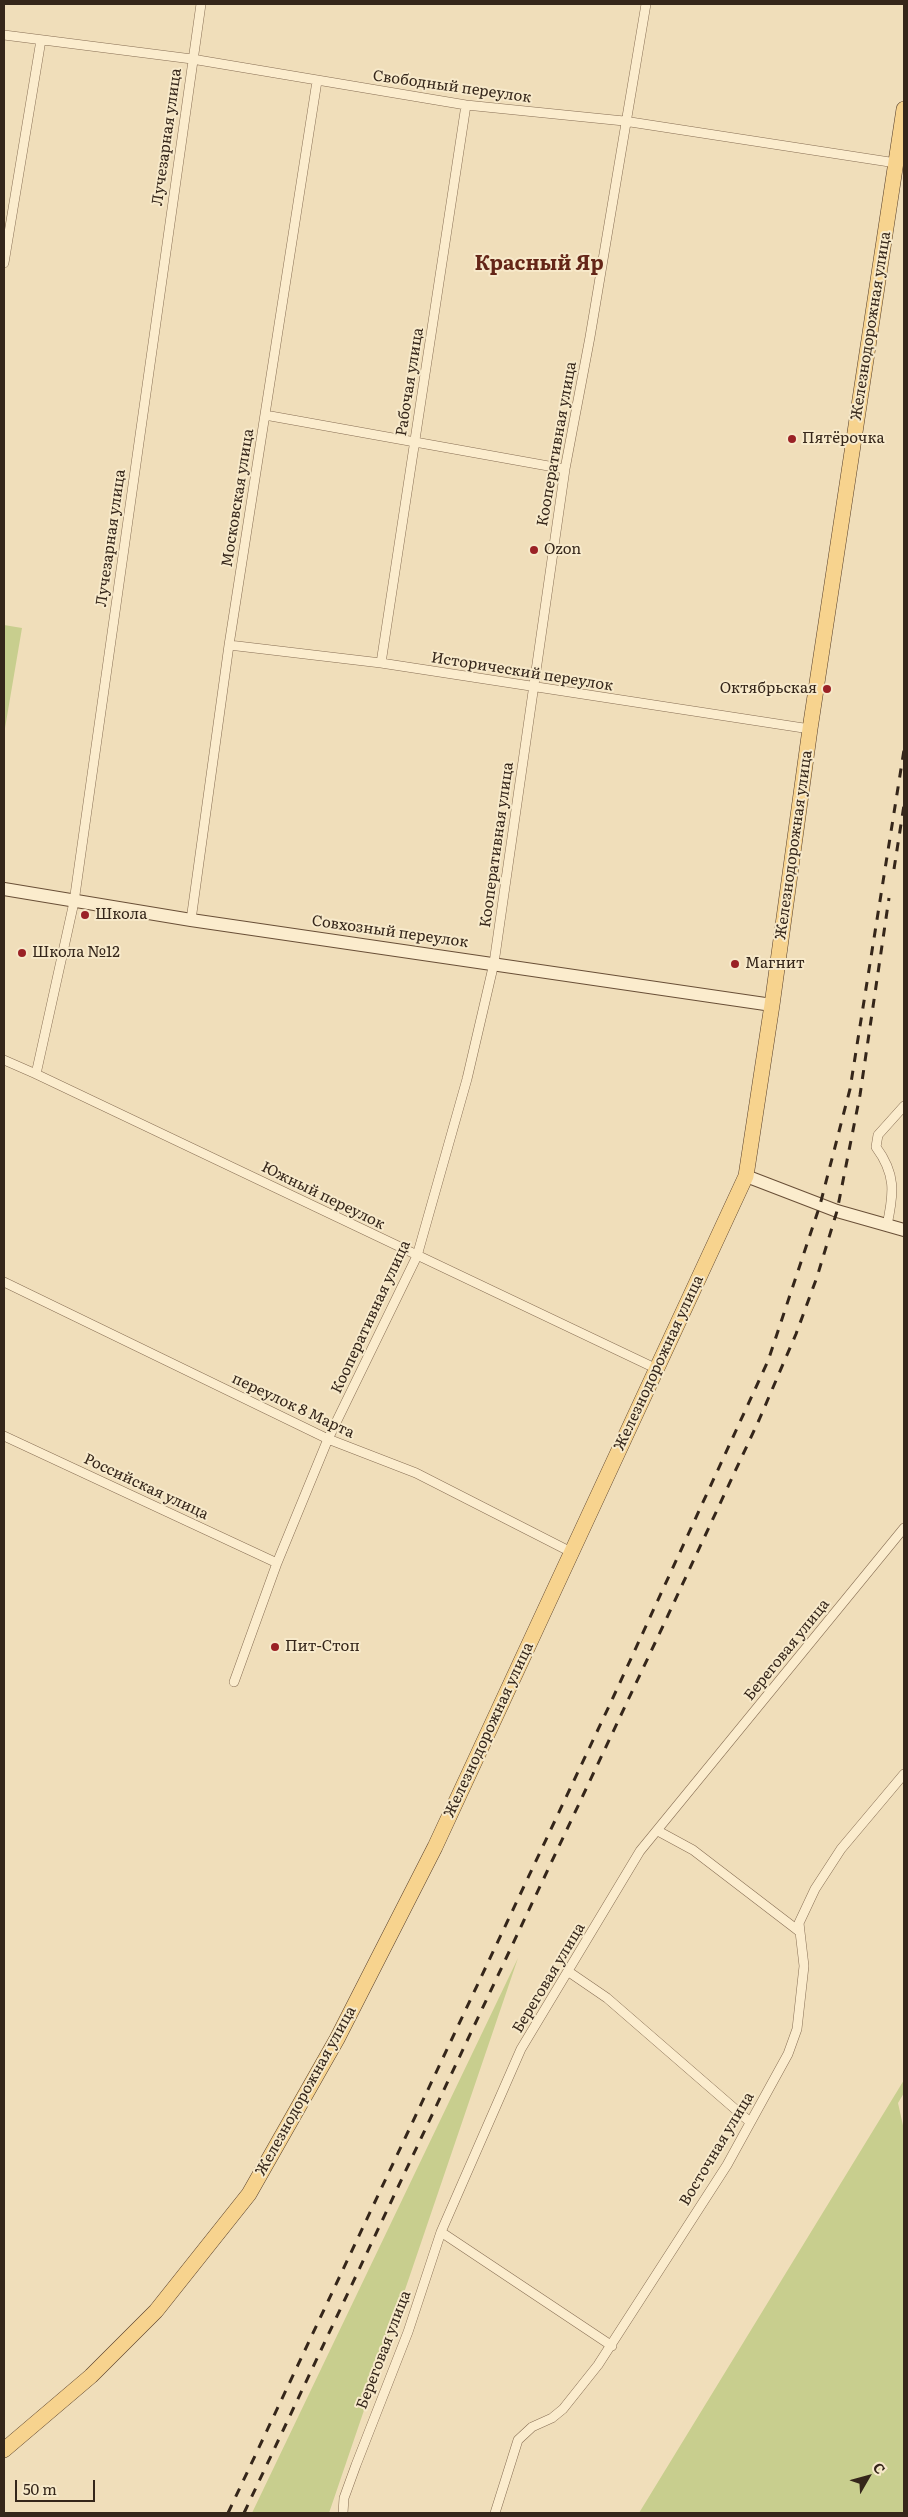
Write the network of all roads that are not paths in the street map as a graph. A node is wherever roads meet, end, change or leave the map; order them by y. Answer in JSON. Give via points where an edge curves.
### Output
{"nodes":[{"id":1,"x":201,"y":4,"type":"edge"},
{"id":2,"x":646,"y":4,"type":"edge"},
{"id":3,"x":4,"y":35,"type":"edge"},
{"id":4,"x":41,"y":40,"type":"junction"},
{"id":5,"x":192,"y":59,"type":"junction"},
{"id":6,"x":317,"y":80,"type":"junction"},
{"id":7,"x":466,"y":105,"type":"junction"},
{"id":8,"x":904,"y":110,"type":"edge"},
{"id":9,"x":624,"y":121,"type":"junction"},
{"id":10,"x":896,"y":163,"type":"junction"},
{"id":11,"x":4,"y":263,"type":"edge"},
{"id":12,"x":265,"y":415,"type":"junction"},
{"id":13,"x":415,"y":442,"type":"junction"},
{"id":14,"x":565,"y":469,"type":"junction"},
{"id":15,"x":230,"y":645,"type":"junction"},
{"id":16,"x":381,"y":663,"type":"junction"},
{"id":17,"x":533,"y":688,"type":"junction"},
{"id":18,"x":810,"y":729,"type":"junction"},
{"id":19,"x":4,"y":889,"type":"edge"},
{"id":20,"x":74,"y":902,"type":"junction"},
{"id":21,"x":191,"y":920,"type":"junction"},
{"id":22,"x":494,"y":964,"type":"junction"},
{"id":23,"x":772,"y":1005,"type":"junction"},
{"id":24,"x":4,"y":1060,"type":"edge"},
{"id":25,"x":36,"y":1074,"type":"junction"},
{"id":26,"x":904,"y":1106,"type":"edge"},
{"id":27,"x":746,"y":1176,"type":"junction"},
{"id":28,"x":887,"y":1225,"type":"junction"},
{"id":29,"x":904,"y":1230,"type":"edge"},
{"id":30,"x":418,"y":1256,"type":"junction"},
{"id":31,"x":4,"y":1282,"type":"edge"},
{"id":32,"x":657,"y":1369,"type":"junction"},
{"id":33,"x":4,"y":1436,"type":"edge"},
{"id":34,"x":328,"y":1439,"type":"junction"},
{"id":35,"x":904,"y":1528,"type":"edge"},
{"id":36,"x":571,"y":1552,"type":"junction"},
{"id":37,"x":278,"y":1564,"type":"junction"},
{"id":38,"x":234,"y":1682,"type":"dead end"},
{"id":39,"x":904,"y":1774,"type":"edge"},
{"id":40,"x":658,"y":1831,"type":"junction"},
{"id":41,"x":800,"y":1932,"type":"junction"},
{"id":42,"x":568,"y":1972,"type":"junction"},
{"id":43,"x":750,"y":2122,"type":"junction"},
{"id":44,"x":441,"y":2232,"type":"junction"},
{"id":45,"x":612,"y":2346,"type":"junction"},
{"id":46,"x":4,"y":2450,"type":"edge"},
{"id":47,"x":343,"y":2513,"type":"edge"},
{"id":48,"x":495,"y":2513,"type":"edge"}],
"edges":[{"from":1,"to":5,"type":"street","name":"Лучезарная улица"},
{"from":2,"to":9,"type":"street","name":"Кооперативная улица"},
{"from":3,"to":4,"type":"street","name":"Свободный переулок"},
{"from":4,"to":5,"type":"street","name":"Свободный переулок"},
{"from":4,"to":11,"type":"street"},
{"from":5,"to":6,"type":"street","name":"Свободный переулок"},
{"from":5,"to":20,"type":"street","name":"Лучезарная улица"},
{"from":6,"to":7,"type":"street","name":"Свободный переулок"},
{"from":6,"to":12,"type":"street","name":"Московская улица"},
{"from":7,"to":9,"type":"street","name":"Свободный переулок"},
{"from":7,"to":13,"type":"street","name":"Рабочая улица"},
{"from":8,"to":10,"type":"main road","name":"Железнодорожная улица"},
{"from":9,"to":10,"type":"street","name":"Свободный переулок"},
{"from":9,"to":14,"type":"street","name":"Кооперативная улица","via":[[590,337]]},
{"from":10,"to":18,"type":"main road","name":"Железнодорожная улица"},
{"from":12,"to":13,"type":"street"},
{"from":12,"to":15,"type":"street","name":"Московская улица"},
{"from":13,"to":14,"type":"street"},
{"from":13,"to":16,"type":"street","name":"Рабочая улица"},
{"from":14,"to":17,"type":"street","name":"Кооперативная улица"},
{"from":15,"to":16,"type":"street","name":"Исторический переулок"},
{"from":15,"to":21,"type":"street","name":"Московская улица"},
{"from":16,"to":17,"type":"street","name":"Исторический переулок"},
{"from":17,"to":18,"type":"street","name":"Исторический переулок"},
{"from":17,"to":22,"type":"street","name":"Кооперативная улица"},
{"from":18,"to":23,"type":"main road","name":"Железнодорожная улица"},
{"from":19,"to":20,"type":"street","name":"Совхозный переулок"},
{"from":20,"to":21,"type":"street","name":"Совхозный переулок"},
{"from":20,"to":25,"type":"street","name":"Лучезарная улица"},
{"from":21,"to":22,"type":"street","name":"Совхозный переулок"},
{"from":22,"to":23,"type":"street","name":"Совхозный переулок"},
{"from":22,"to":30,"type":"street","name":"Кооперативная улица","via":[[467,1079]]},
{"from":23,"to":27,"type":"main road","name":"Железнодорожная улица"},
{"from":24,"to":25,"type":"street","name":"Южный переулок"},
{"from":25,"to":30,"type":"street","name":"Южный переулок"},
{"from":26,"to":28,"type":"street","via":[[878,1135],[876,1147],[892,1178],[894,1196]]},
{"from":27,"to":28,"type":"street","via":[[837,1211]]},
{"from":27,"to":32,"type":"main road","name":"Железнодорожная улица"},
{"from":28,"to":29,"type":"street"},
{"from":30,"to":32,"type":"street","name":"Южный переулок"},
{"from":30,"to":34,"type":"street","name":"Кооперативная улица"},
{"from":31,"to":34,"type":"street","name":"переулок 8 Марта"},
{"from":32,"to":36,"type":"main road","name":"Железнодорожная улица"},
{"from":33,"to":37,"type":"street","name":"Российская улица"},
{"from":34,"to":36,"type":"street","name":"переулок 8 Марта","via":[[416,1473]]},
{"from":34,"to":37,"type":"street","name":"Кооперативная улица"},
{"from":35,"to":40,"type":"street","name":"Береговая улица"},
{"from":36,"to":46,"type":"main road","name":"Железнодорожная улица","via":[[435,1847],[337,2039],[249,2194],[156,2312],[91,2376]]},
{"from":37,"to":38,"type":"street","name":"Кооперативная улица"},
{"from":39,"to":41,"type":"street","name":"Восточная улица","via":[[836,1856],[815,1889],[799,1924]]},
{"from":40,"to":41,"type":"street","via":[[693,1850]]},
{"from":40,"to":42,"type":"street","name":"Береговая улица","via":[[640,1851]]},
{"from":41,"to":43,"type":"street","name":"Восточная улица","via":[[804,1966],[797,2029],[788,2054]]},
{"from":42,"to":43,"type":"street","via":[[607,1998]]},
{"from":42,"to":44,"type":"street","name":"Береговая улица","via":[[521,2049]]},
{"from":43,"to":45,"type":"street","name":"Восточная улица"},
{"from":44,"to":45,"type":"street"},
{"from":44,"to":47,"type":"street","name":"Береговая улица","via":[[408,2332],[344,2498]]},
{"from":45,"to":48,"type":"street","name":"Восточная улица","via":[[563,2409],[518,2440]]}]}
